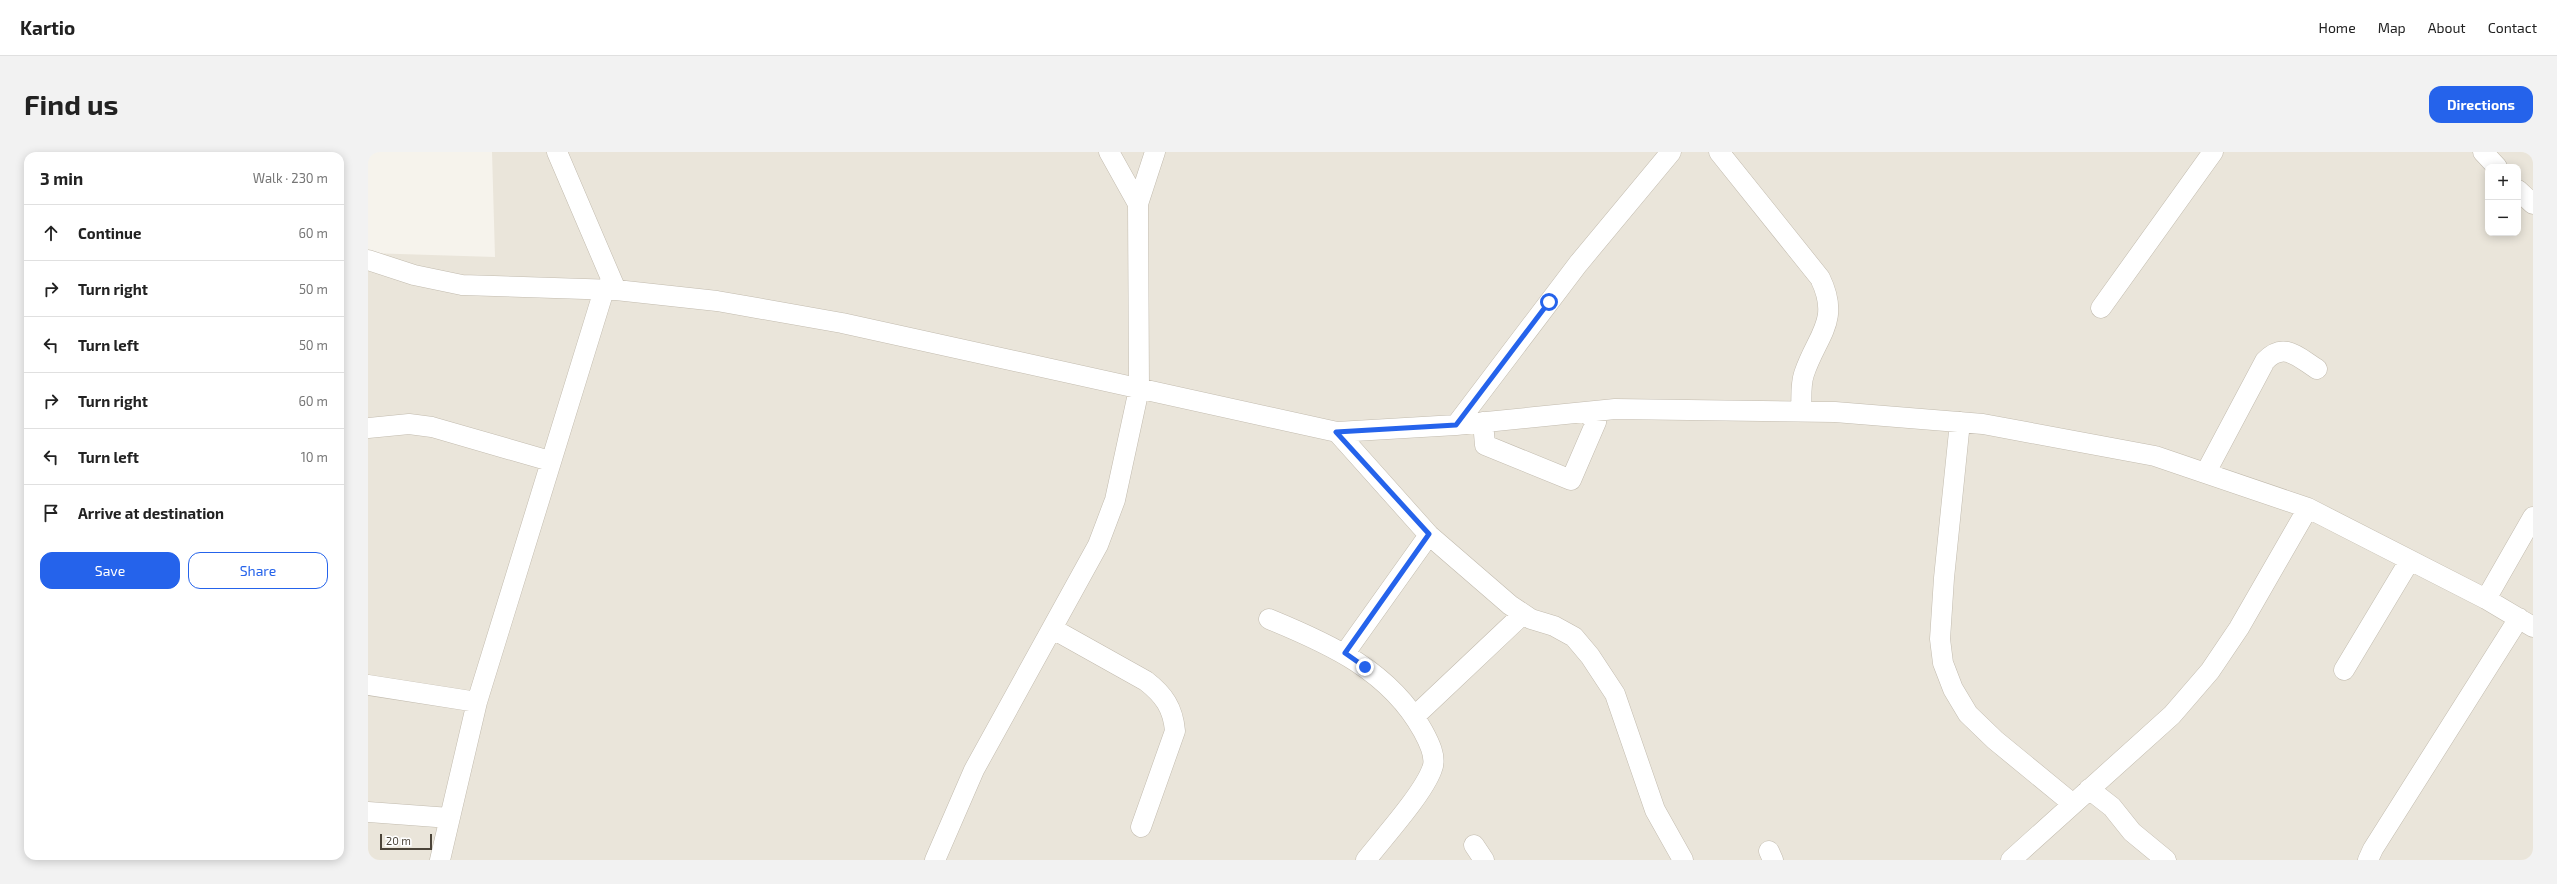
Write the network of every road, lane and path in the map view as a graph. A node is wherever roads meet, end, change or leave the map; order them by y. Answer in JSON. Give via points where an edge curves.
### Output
{"nodes":[{"id":1,"x":557,"y":152,"type":"edge"},
{"id":2,"x":1109,"y":152,"type":"edge"},
{"id":3,"x":1155,"y":152,"type":"edge"},
{"id":4,"x":1671,"y":152,"type":"edge"},
{"id":5,"x":1719,"y":152,"type":"edge"},
{"id":6,"x":2213,"y":152,"type":"edge"},
{"id":7,"x":2483,"y":152,"type":"edge"},
{"id":8,"x":2493,"y":164,"type":"edge"},
{"id":9,"x":2521,"y":193,"type":"edge"},
{"id":10,"x":1138,"y":204,"type":"junction"},
{"id":11,"x":2533,"y":204,"type":"edge"},
{"id":12,"x":368,"y":260,"type":"edge"},
{"id":13,"x":610,"y":290,"type":"junction"},
{"id":14,"x":2101,"y":308,"type":"dead end"},
{"id":15,"x":2317,"y":369,"type":"dead end"},
{"id":16,"x":1139,"y":389,"type":"junction"},
{"id":17,"x":1801,"y":411,"type":"junction"},
{"id":18,"x":1586,"y":412,"type":"junction"},
{"id":19,"x":1483,"y":422,"type":"junction"},
{"id":20,"x":1960,"y":422,"type":"junction"},
{"id":21,"x":1456,"y":425,"type":"junction"},
{"id":22,"x":368,"y":428,"type":"edge"},
{"id":23,"x":1336,"y":432,"type":"junction"},
{"id":24,"x":550,"y":461,"type":"junction"},
{"id":25,"x":2206,"y":472,"type":"junction"},
{"id":26,"x":2308,"y":508,"type":"junction"},
{"id":27,"x":2533,"y":517,"type":"edge"},
{"id":28,"x":1429,"y":534,"type":"junction"},
{"id":29,"x":2410,"y":560,"type":"junction"},
{"id":30,"x":2486,"y":599,"type":"junction"},
{"id":31,"x":1523,"y":614,"type":"junction"},
{"id":32,"x":1269,"y":619,"type":"dead end"},
{"id":33,"x":2526,"y":623,"type":"edge"},
{"id":34,"x":1053,"y":629,"type":"junction"},
{"id":35,"x":1345,"y":653,"type":"junction"},
{"id":36,"x":2344,"y":670,"type":"dead end"},
{"id":37,"x":368,"y":685,"type":"edge"},
{"id":38,"x":477,"y":702,"type":"junction"},
{"id":39,"x":1415,"y":716,"type":"junction"},
{"id":40,"x":2089,"y":789,"type":"junction"},
{"id":41,"x":2073,"y":804,"type":"junction"},
{"id":42,"x":368,"y":812,"type":"edge"},
{"id":43,"x":450,"y":818,"type":"junction"},
{"id":44,"x":1141,"y":826,"type":"dead end"},
{"id":45,"x":440,"y":860,"type":"edge"},
{"id":46,"x":935,"y":860,"type":"edge"},
{"id":47,"x":1366,"y":860,"type":"edge"},
{"id":48,"x":1684,"y":860,"type":"edge"},
{"id":49,"x":2011,"y":860,"type":"edge"},
{"id":50,"x":2166,"y":860,"type":"edge"},
{"id":51,"x":2368,"y":860,"type":"edge"}],
"edges":[{"from":1,"to":13,"type":"street"},
{"from":2,"to":10,"type":"street"},
{"from":3,"to":10,"type":"street"},
{"from":4,"to":21,"type":"street","via":[[1578,264]]},
{"from":5,"to":17,"type":"street","via":[[1820,278],[1827,292],[1830,304],[1829,317],[1804,375]]},
{"from":6,"to":14,"type":"street"},
{"from":7,"to":8,"type":"street"},
{"from":9,"to":11,"type":"street"},
{"from":10,"to":16,"type":"street"},
{"from":12,"to":13,"type":"street","via":[[414,275],[462,285]]},
{"from":13,"to":16,"type":"street","via":[[717,301],[842,323]]},
{"from":13,"to":24,"type":"street"},
{"from":15,"to":25,"type":"street","via":[[2288,351],[2280,350],[2272,354],[2265,361]]},
{"from":16,"to":23,"type":"street"},
{"from":16,"to":34,"type":"street","via":[[1115,500],[1108,520]]},
{"from":17,"to":18,"type":"street","via":[[1615,409]]},
{"from":17,"to":20,"type":"street"},
{"from":18,"to":19,"type":"street"},
{"from":18,"to":19,"type":"street","via":[[1596,422],[1570,480],[1484,445]]},
{"from":19,"to":21,"type":"street"},
{"from":20,"to":25,"type":"street","via":[[2155,456]]},
{"from":20,"to":41,"type":"street","via":[[1940,639],[1942,663],[1953,689],[1968,714],[1995,740]]},
{"from":21,"to":23,"type":"street"},
{"from":22,"to":24,"type":"street","via":[[410,424],[432,427]]},
{"from":23,"to":28,"type":"street"},
{"from":24,"to":38,"type":"street"},
{"from":25,"to":26,"type":"street"},
{"from":26,"to":29,"type":"street"},
{"from":26,"to":40,"type":"street","via":[[2239,628],[2210,671],[2172,715]]},
{"from":27,"to":30,"type":"street"},
{"from":28,"to":31,"type":"street"},
{"from":28,"to":35,"type":"street"},
{"from":29,"to":30,"type":"street"},
{"from":29,"to":36,"type":"street"},
{"from":30,"to":33,"type":"street"},
{"from":31,"to":39,"type":"street"},
{"from":31,"to":48,"type":"street","via":[[1574,637],[1603,674],[1615,694],[1655,810]]},
{"from":32,"to":35,"type":"street"},
{"from":33,"to":51,"type":"street","via":[[2372,849]]},
{"from":34,"to":44,"type":"street","via":[[1146,681],[1168,703],[1174,718],[1175,731]]},
{"from":34,"to":46,"type":"street","via":[[974,770]]},
{"from":35,"to":39,"type":"street","via":[[1386,683]]},
{"from":37,"to":38,"type":"street"},
{"from":38,"to":43,"type":"street"},
{"from":39,"to":47,"type":"street","via":[[1433,754],[1433,768],[1425,784]]},
{"from":40,"to":41,"type":"street"},
{"from":40,"to":50,"type":"street","via":[[2112,807],[2132,832]]},
{"from":41,"to":49,"type":"street"},
{"from":42,"to":43,"type":"street"},
{"from":43,"to":45,"type":"street"}]}
